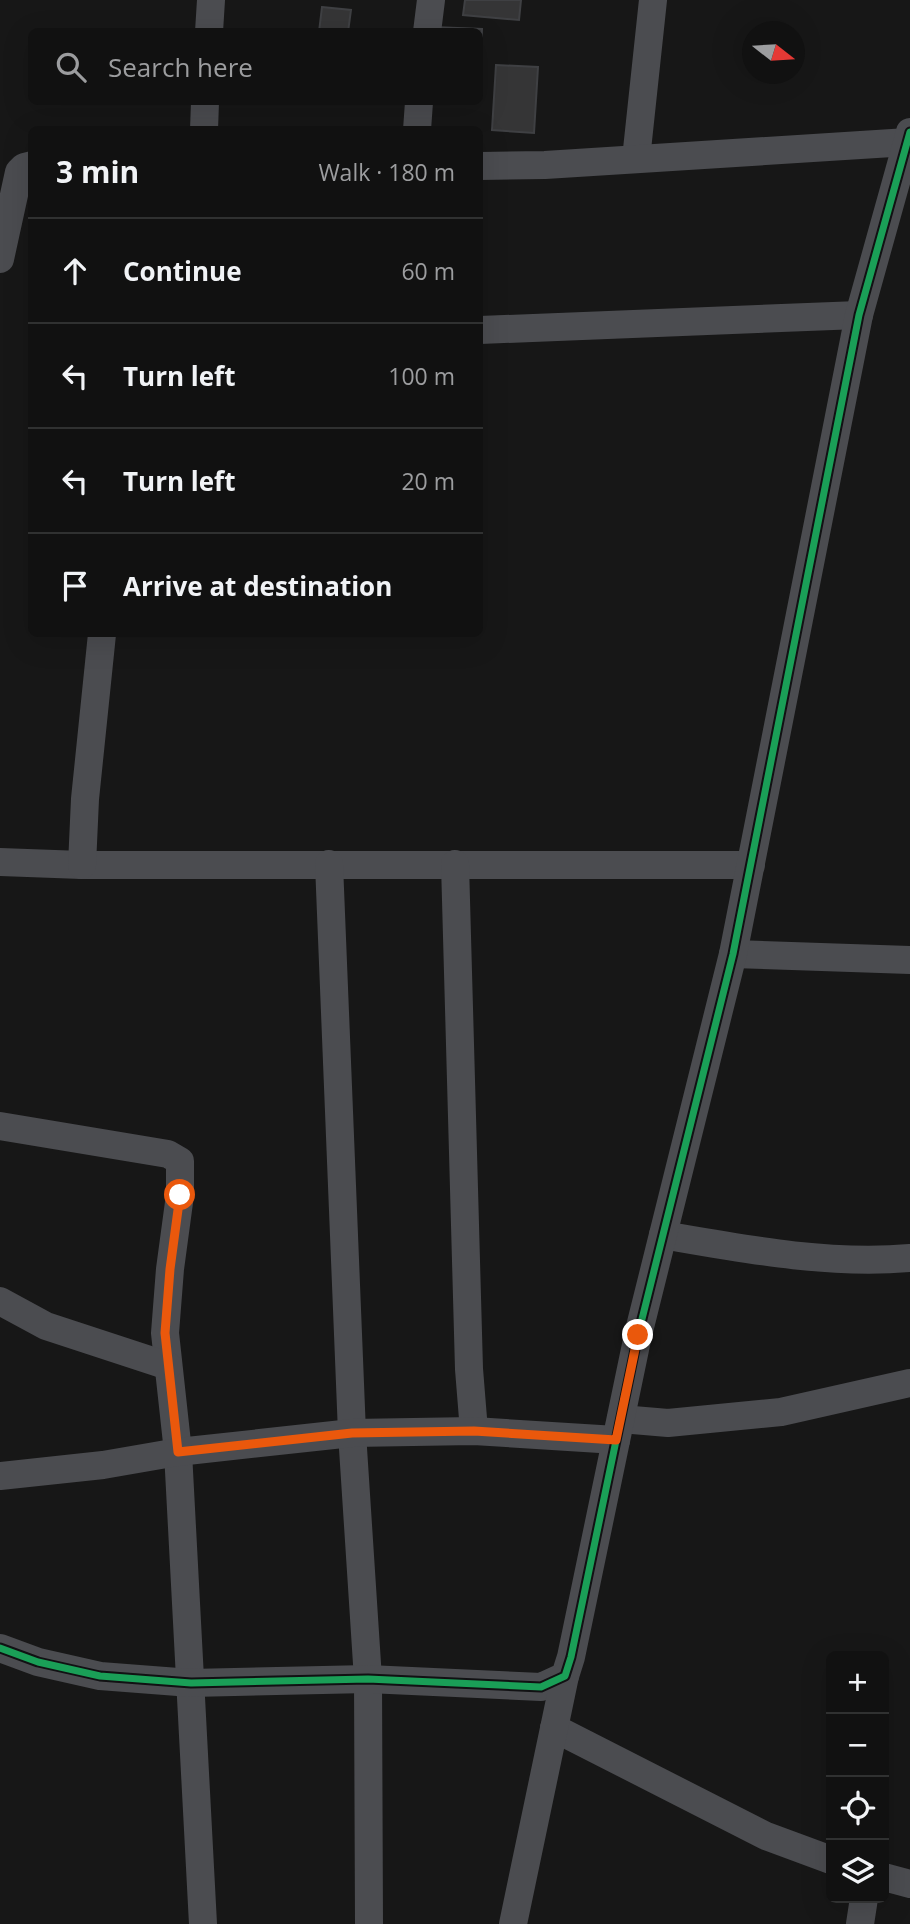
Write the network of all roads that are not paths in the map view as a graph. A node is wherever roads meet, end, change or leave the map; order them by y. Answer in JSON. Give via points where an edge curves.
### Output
{"nodes":[{"id":1,"x":211,"y":0,"type":"edge"},
{"id":2,"x":431,"y":0,"type":"edge"},
{"id":3,"x":653,"y":0,"type":"edge"},
{"id":4,"x":209,"y":28,"type":"edge"},
{"id":5,"x":428,"y":28,"type":"edge"},
{"id":6,"x":205,"y":105,"type":"edge"},
{"id":7,"x":419,"y":105,"type":"edge"},
{"id":8,"x":204,"y":126,"type":"edge"},
{"id":9,"x":417,"y":126,"type":"edge"},
{"id":10,"x":909,"y":137,"type":"edge"},
{"id":11,"x":636,"y":159,"type":"junction"},
{"id":12,"x":28,"y":166,"type":"edge"},
{"id":13,"x":483,"y":166,"type":"edge"},
{"id":14,"x":0,"y":259,"type":"edge"},
{"id":15,"x":859,"y":315,"type":"junction"},
{"id":16,"x":483,"y":330,"type":"edge"},
{"id":17,"x":102,"y":637,"type":"edge"},
{"id":18,"x":0,"y":862,"type":"edge"},
{"id":19,"x":329,"y":864,"type":"junction"},
{"id":20,"x":455,"y":864,"type":"junction"},
{"id":21,"x":82,"y":865,"type":"junction"},
{"id":22,"x":751,"y":865,"type":"junction"},
{"id":23,"x":733,"y":954,"type":"junction"},
{"id":24,"x":910,"y":960,"type":"edge"},
{"id":25,"x":0,"y":1126,"type":"edge"},
{"id":26,"x":663,"y":1235,"type":"junction"},
{"id":27,"x":910,"y":1258,"type":"edge"},
{"id":28,"x":0,"y":1301,"type":"edge"},
{"id":29,"x":168,"y":1366,"type":"junction"},
{"id":30,"x":910,"y":1383,"type":"edge"},
{"id":31,"x":910,"y":1395,"type":"edge"},
{"id":32,"x":619,"y":1430,"type":"junction"},
{"id":33,"x":474,"y":1431,"type":"junction"},
{"id":34,"x":352,"y":1433,"type":"junction"},
{"id":35,"x":178,"y":1452,"type":"junction"},
{"id":36,"x":0,"y":1476,"type":"edge"},
{"id":37,"x":0,"y":1648,"type":"edge"},
{"id":38,"x":565,"y":1676,"type":"junction"},
{"id":39,"x":368,"y":1679,"type":"junction"},
{"id":40,"x":191,"y":1683,"type":"junction"},
{"id":41,"x":554,"y":1728,"type":"junction"},
{"id":42,"x":826,"y":1858,"type":"edge"},
{"id":43,"x":889,"y":1878,"type":"edge"},
{"id":44,"x":910,"y":1884,"type":"edge"},
{"id":45,"x":863,"y":1903,"type":"edge"},
{"id":46,"x":203,"y":1924,"type":"edge"},
{"id":47,"x":369,"y":1924,"type":"edge"},
{"id":48,"x":513,"y":1924,"type":"edge"},
{"id":49,"x":860,"y":1924,"type":"edge"}],
"edges":[{"from":1,"to":4,"type":"street"},
{"from":2,"to":5,"type":"street"},
{"from":3,"to":11,"type":"street"},
{"from":6,"to":8,"type":"street"},
{"from":7,"to":9,"type":"street"},
{"from":10,"to":11,"type":"street"},
{"from":10,"to":15,"type":"street"},
{"from":11,"to":13,"type":"street"},
{"from":12,"to":14,"type":"street","via":[[19,172]]},
{"from":15,"to":16,"type":"street"},
{"from":15,"to":22,"type":"street"},
{"from":17,"to":21,"type":"street"},
{"from":18,"to":21,"type":"street"},
{"from":19,"to":20,"type":"street"},
{"from":19,"to":21,"type":"street"},
{"from":19,"to":34,"type":"street"},
{"from":20,"to":22,"type":"street"},
{"from":20,"to":33,"type":"street"},
{"from":22,"to":23,"type":"street"},
{"from":23,"to":24,"type":"street"},
{"from":23,"to":26,"type":"street"},
{"from":25,"to":29,"type":"street","via":[[168,1154],[180,1161],[165,1333]]},
{"from":26,"to":27,"type":"street","via":[[768,1253]]},
{"from":26,"to":32,"type":"street"},
{"from":28,"to":29,"type":"street","via":[[46,1326]]},
{"from":29,"to":35,"type":"street"},
{"from":30,"to":31,"type":"street"},
{"from":30,"to":32,"type":"street","via":[[781,1412]]},
{"from":32,"to":33,"type":"street"},
{"from":32,"to":38,"type":"street"},
{"from":33,"to":34,"type":"street"},
{"from":34,"to":35,"type":"street"},
{"from":34,"to":39,"type":"street"},
{"from":35,"to":36,"type":"street"},
{"from":35,"to":40,"type":"street"},
{"from":37,"to":40,"type":"street","via":[[100,1676]]},
{"from":38,"to":39,"type":"street","via":[[541,1687]]},
{"from":38,"to":41,"type":"street"},
{"from":39,"to":40,"type":"street"},
{"from":39,"to":47,"type":"street"},
{"from":40,"to":46,"type":"street"},
{"from":41,"to":42,"type":"street","via":[[766,1836]]},
{"from":41,"to":48,"type":"street"},
{"from":43,"to":44,"type":"street"},
{"from":45,"to":49,"type":"street"}]}
